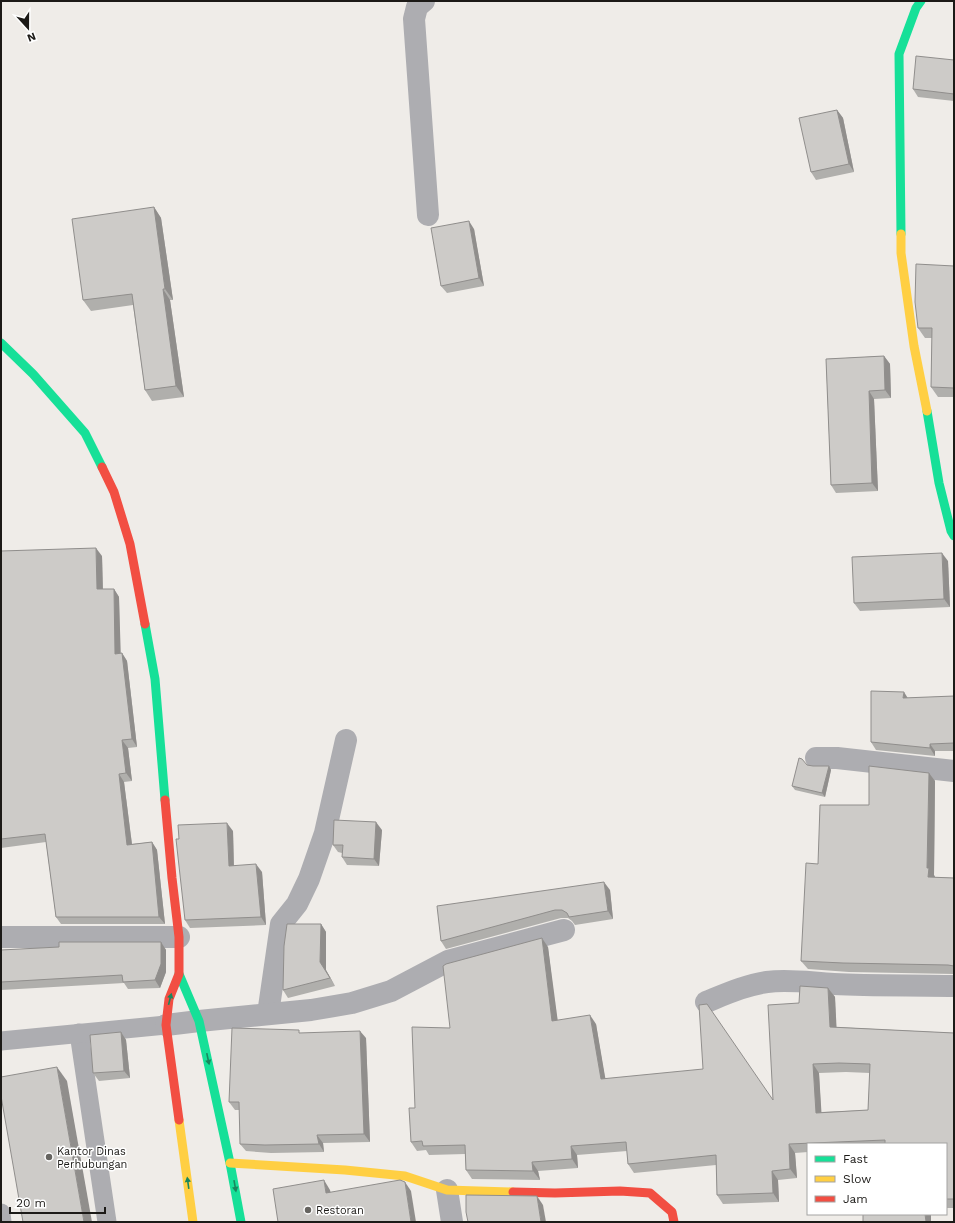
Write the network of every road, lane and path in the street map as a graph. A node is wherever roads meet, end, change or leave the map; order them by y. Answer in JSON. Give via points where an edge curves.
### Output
{"nodes":[{"id":1,"x":424,"y":1,"type":"edge"},
{"id":2,"x":921,"y":1,"type":"edge"},
{"id":3,"x":428,"y":215,"type":"dead end"},
{"id":4,"x":1,"y":344,"type":"edge"},
{"id":5,"x":954,"y":536,"type":"edge"},
{"id":6,"x":346,"y":740,"type":"dead end"},
{"id":7,"x":816,"y":758,"type":"dead end"},
{"id":8,"x":954,"y":772,"type":"edge"},
{"id":9,"x":564,"y":930,"type":"dead end"},
{"id":10,"x":1,"y":937,"type":"edge"},
{"id":11,"x":179,"y":937,"type":"junction"},
{"id":12,"x":178,"y":974,"type":"junction"},
{"id":13,"x":954,"y":986,"type":"edge"},
{"id":14,"x":706,"y":1002,"type":"dead end"},
{"id":15,"x":268,"y":1014,"type":"junction"},
{"id":16,"x":199,"y":1021,"type":"junction"},
{"id":17,"x":166,"y":1025,"type":"junction"},
{"id":18,"x":79,"y":1033,"type":"junction"},
{"id":19,"x":1,"y":1041,"type":"edge"},
{"id":20,"x":230,"y":1163,"type":"junction"},
{"id":21,"x":447,"y":1190,"type":"junction"},
{"id":22,"x":1,"y":1213,"type":"edge"},
{"id":23,"x":2,"y":1222,"type":"edge"},
{"id":24,"x":107,"y":1222,"type":"edge"},
{"id":25,"x":193,"y":1222,"type":"edge"},
{"id":26,"x":241,"y":1222,"type":"edge"},
{"id":27,"x":452,"y":1222,"type":"edge"},
{"id":28,"x":674,"y":1222,"type":"edge"}],
"edges":[{"from":1,"to":3,"type":"street","via":[[417,7],[414,19]]},
{"from":2,"to":5,"type":"street","via":[[899,54],[900,253],[939,483]]},
{"from":4,"to":11,"type":"street","via":[[33,374],[85,433],[114,492],[130,544],[155,679]]},
{"from":6,"to":15,"type":"street","via":[[325,833],[309,879],[297,904],[281,924]]},
{"from":7,"to":8,"type":"street","via":[[837,758]]},
{"from":9,"to":15,"type":"street","via":[[448,962],[391,991],[352,1003]]},
{"from":10,"to":11,"type":"street"},
{"from":11,"to":12,"type":"street"},
{"from":12,"to":16,"type":"street"},
{"from":17,"to":12,"type":"street","one_way":true,"via":[[169,999]]},
{"from":13,"to":14,"type":"street","via":[[781,981],[738,989]]},
{"from":15,"to":16,"type":"street"},
{"from":16,"to":17,"type":"street"},
{"from":16,"to":20,"type":"street","one_way":true},
{"from":17,"to":18,"type":"lane"},
{"from":25,"to":17,"type":"street","one_way":true},
{"from":18,"to":19,"type":"lane"},
{"from":18,"to":24,"type":"lane"},
{"from":20,"to":21,"type":"street","via":[[405,1176]]},
{"from":20,"to":26,"type":"street","one_way":true},
{"from":21,"to":27,"type":"street"},
{"from":21,"to":28,"type":"street","via":[[555,1193],[620,1190],[650,1193],[672,1212]]},
{"from":22,"to":23,"type":"lane"}]}
